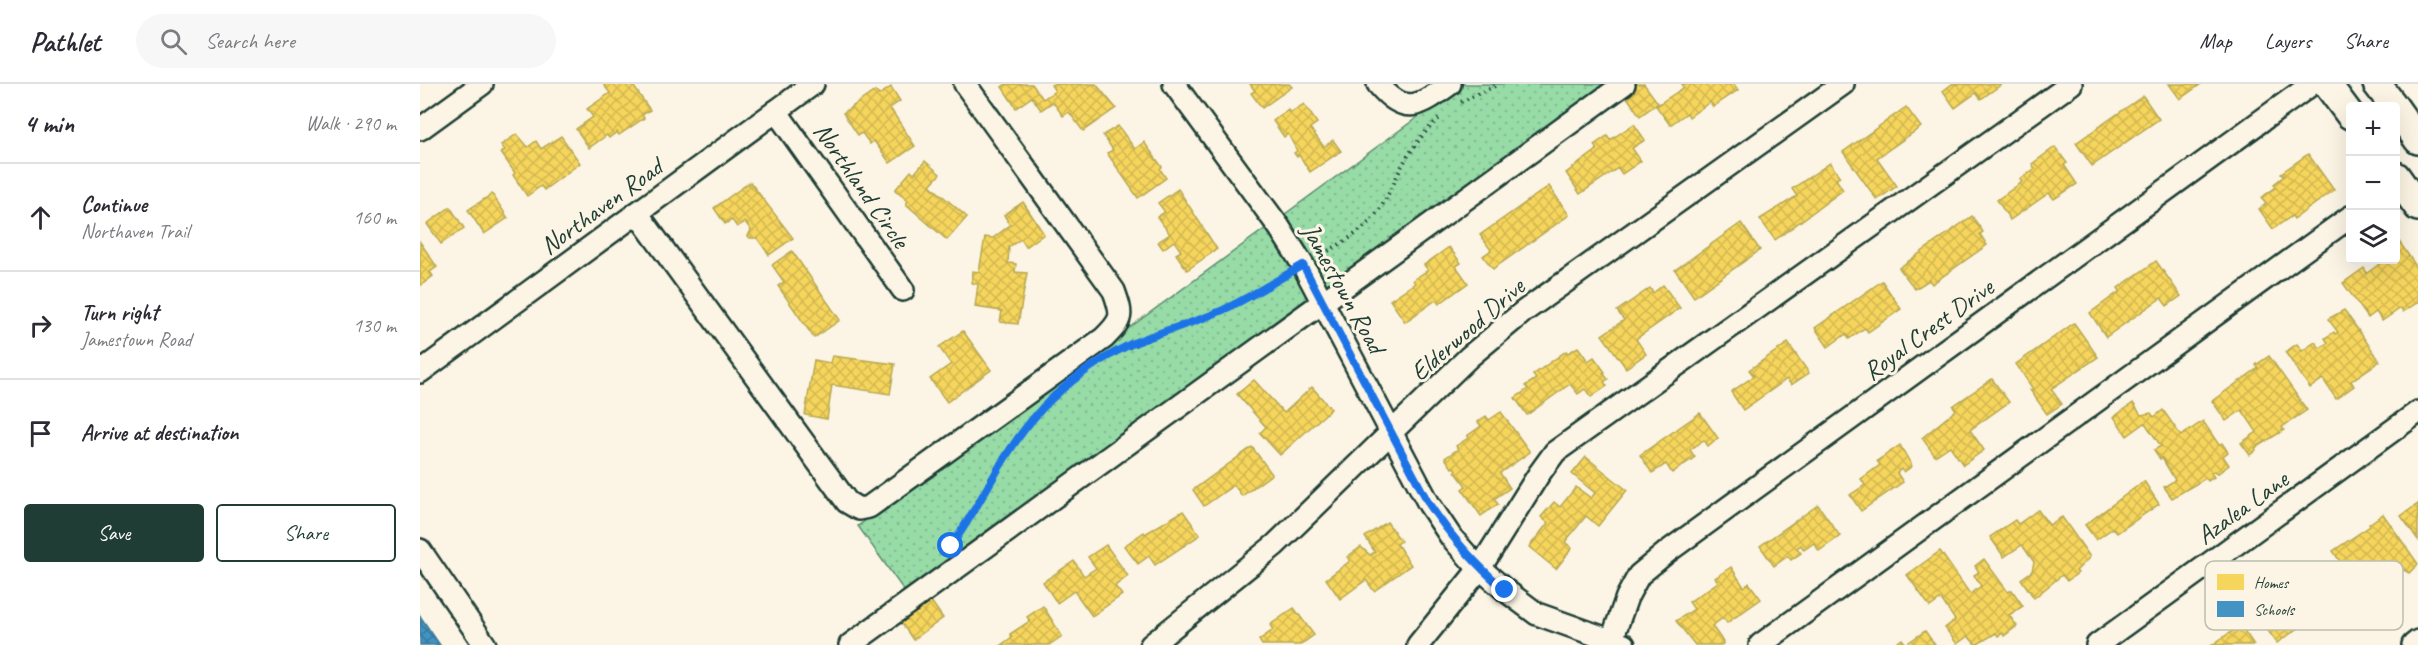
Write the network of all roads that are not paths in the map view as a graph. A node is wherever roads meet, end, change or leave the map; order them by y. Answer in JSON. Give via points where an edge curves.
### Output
{"nodes":[{"id":1,"x":482,"y":84,"type":"edge"},
{"id":2,"x":813,"y":84,"type":"edge"},
{"id":3,"x":965,"y":84,"type":"edge"},
{"id":4,"x":1174,"y":84,"type":"edge"},
{"id":5,"x":1378,"y":84,"type":"edge"},
{"id":6,"x":1450,"y":84,"type":"edge"},
{"id":7,"x":1624,"y":84,"type":"edge"},
{"id":8,"x":1843,"y":84,"type":"edge"},
{"id":9,"x":2071,"y":84,"type":"edge"},
{"id":10,"x":2312,"y":84,"type":"edge"},
{"id":11,"x":2327,"y":84,"type":"edge"},
{"id":12,"x":2377,"y":84,"type":"edge"},
{"id":13,"x":2390,"y":102,"type":"edge"},
{"id":14,"x":2346,"y":110,"type":"edge"},
{"id":15,"x":776,"y":111,"type":"junction"},
{"id":16,"x":2400,"y":115,"type":"edge"},
{"id":17,"x":420,"y":129,"type":"edge"},
{"id":18,"x":2418,"y":140,"type":"edge"},
{"id":19,"x":2400,"y":185,"type":"edge"},
{"id":20,"x":2418,"y":207,"type":"edge"},
{"id":21,"x":637,"y":213,"type":"junction"},
{"id":22,"x":2346,"y":220,"type":"edge"},
{"id":23,"x":903,"y":290,"type":"dead end"},
{"id":24,"x":1325,"y":303,"type":"junction"},
{"id":25,"x":420,"y":372,"type":"edge"},
{"id":26,"x":2418,"y":412,"type":"edge"},
{"id":27,"x":1391,"y":434,"type":"junction"},
{"id":28,"x":420,"y":550,"type":"edge"},
{"id":29,"x":2213,"y":561,"type":"edge"},
{"id":30,"x":2205,"y":567,"type":"edge"},
{"id":31,"x":1480,"y":568,"type":"junction"},
{"id":32,"x":2418,"y":641,"type":"edge"},
{"id":33,"x":1615,"y":643,"type":"edge"},
{"id":34,"x":485,"y":645,"type":"edge"},
{"id":35,"x":850,"y":645,"type":"edge"},
{"id":36,"x":1151,"y":645,"type":"edge"},
{"id":37,"x":1418,"y":645,"type":"edge"},
{"id":38,"x":1760,"y":645,"type":"edge"},
{"id":39,"x":2097,"y":645,"type":"edge"},
{"id":40,"x":2413,"y":645,"type":"edge"}],
"edges":[{"from":1,"to":17,"type":"street"},
{"from":2,"to":15,"type":"street","name":"Northaven Road"},
{"from":3,"to":21,"type":"street","via":[[1114,291],[1121,311],[1119,324],[869,507],[859,509],[847,502]]},
{"from":4,"to":24,"type":"street","name":"Jamestown Road","via":[[1280,226]]},
{"from":5,"to":6,"type":"street","via":[[1388,97],[1414,106]]},
{"from":7,"to":24,"type":"street"},
{"from":8,"to":27,"type":"street","name":"Elderwood Drive","via":[[1523,312]]},
{"from":9,"to":31,"type":"street","via":[[1555,452]]},
{"from":10,"to":33,"type":"street","name":"Royal Crest Drive","via":[[1667,552],[1640,575],[1627,597]]},
{"from":11,"to":14,"type":"main road"},
{"from":12,"to":13,"type":"main road"},
{"from":15,"to":21,"type":"street","name":"Northaven Road"},
{"from":15,"to":23,"type":"street","name":"Northland Circle"},
{"from":16,"to":18,"type":"main road"},
{"from":19,"to":20,"type":"main road"},
{"from":21,"to":25,"type":"street","name":"Northaven Road"},
{"from":22,"to":38,"type":"street"},
{"from":24,"to":27,"type":"street","name":"Jamestown Road"},
{"from":24,"to":35,"type":"street"},
{"from":26,"to":29,"type":"street","name":"Azalea Lane"},
{"from":27,"to":31,"type":"street","name":"Jamestown Road","via":[[1429,504],[1451,537]]},
{"from":27,"to":36,"type":"street","name":"Elderwood Drive","via":[[1275,545]]},
{"from":28,"to":34,"type":"street"},
{"from":30,"to":39,"type":"street","name":"Azalea Lane"},
{"from":31,"to":33,"type":"street","name":"Jamestown Road","via":[[1537,614]]},
{"from":31,"to":37,"type":"street"},
{"from":32,"to":40,"type":"street"}]}
